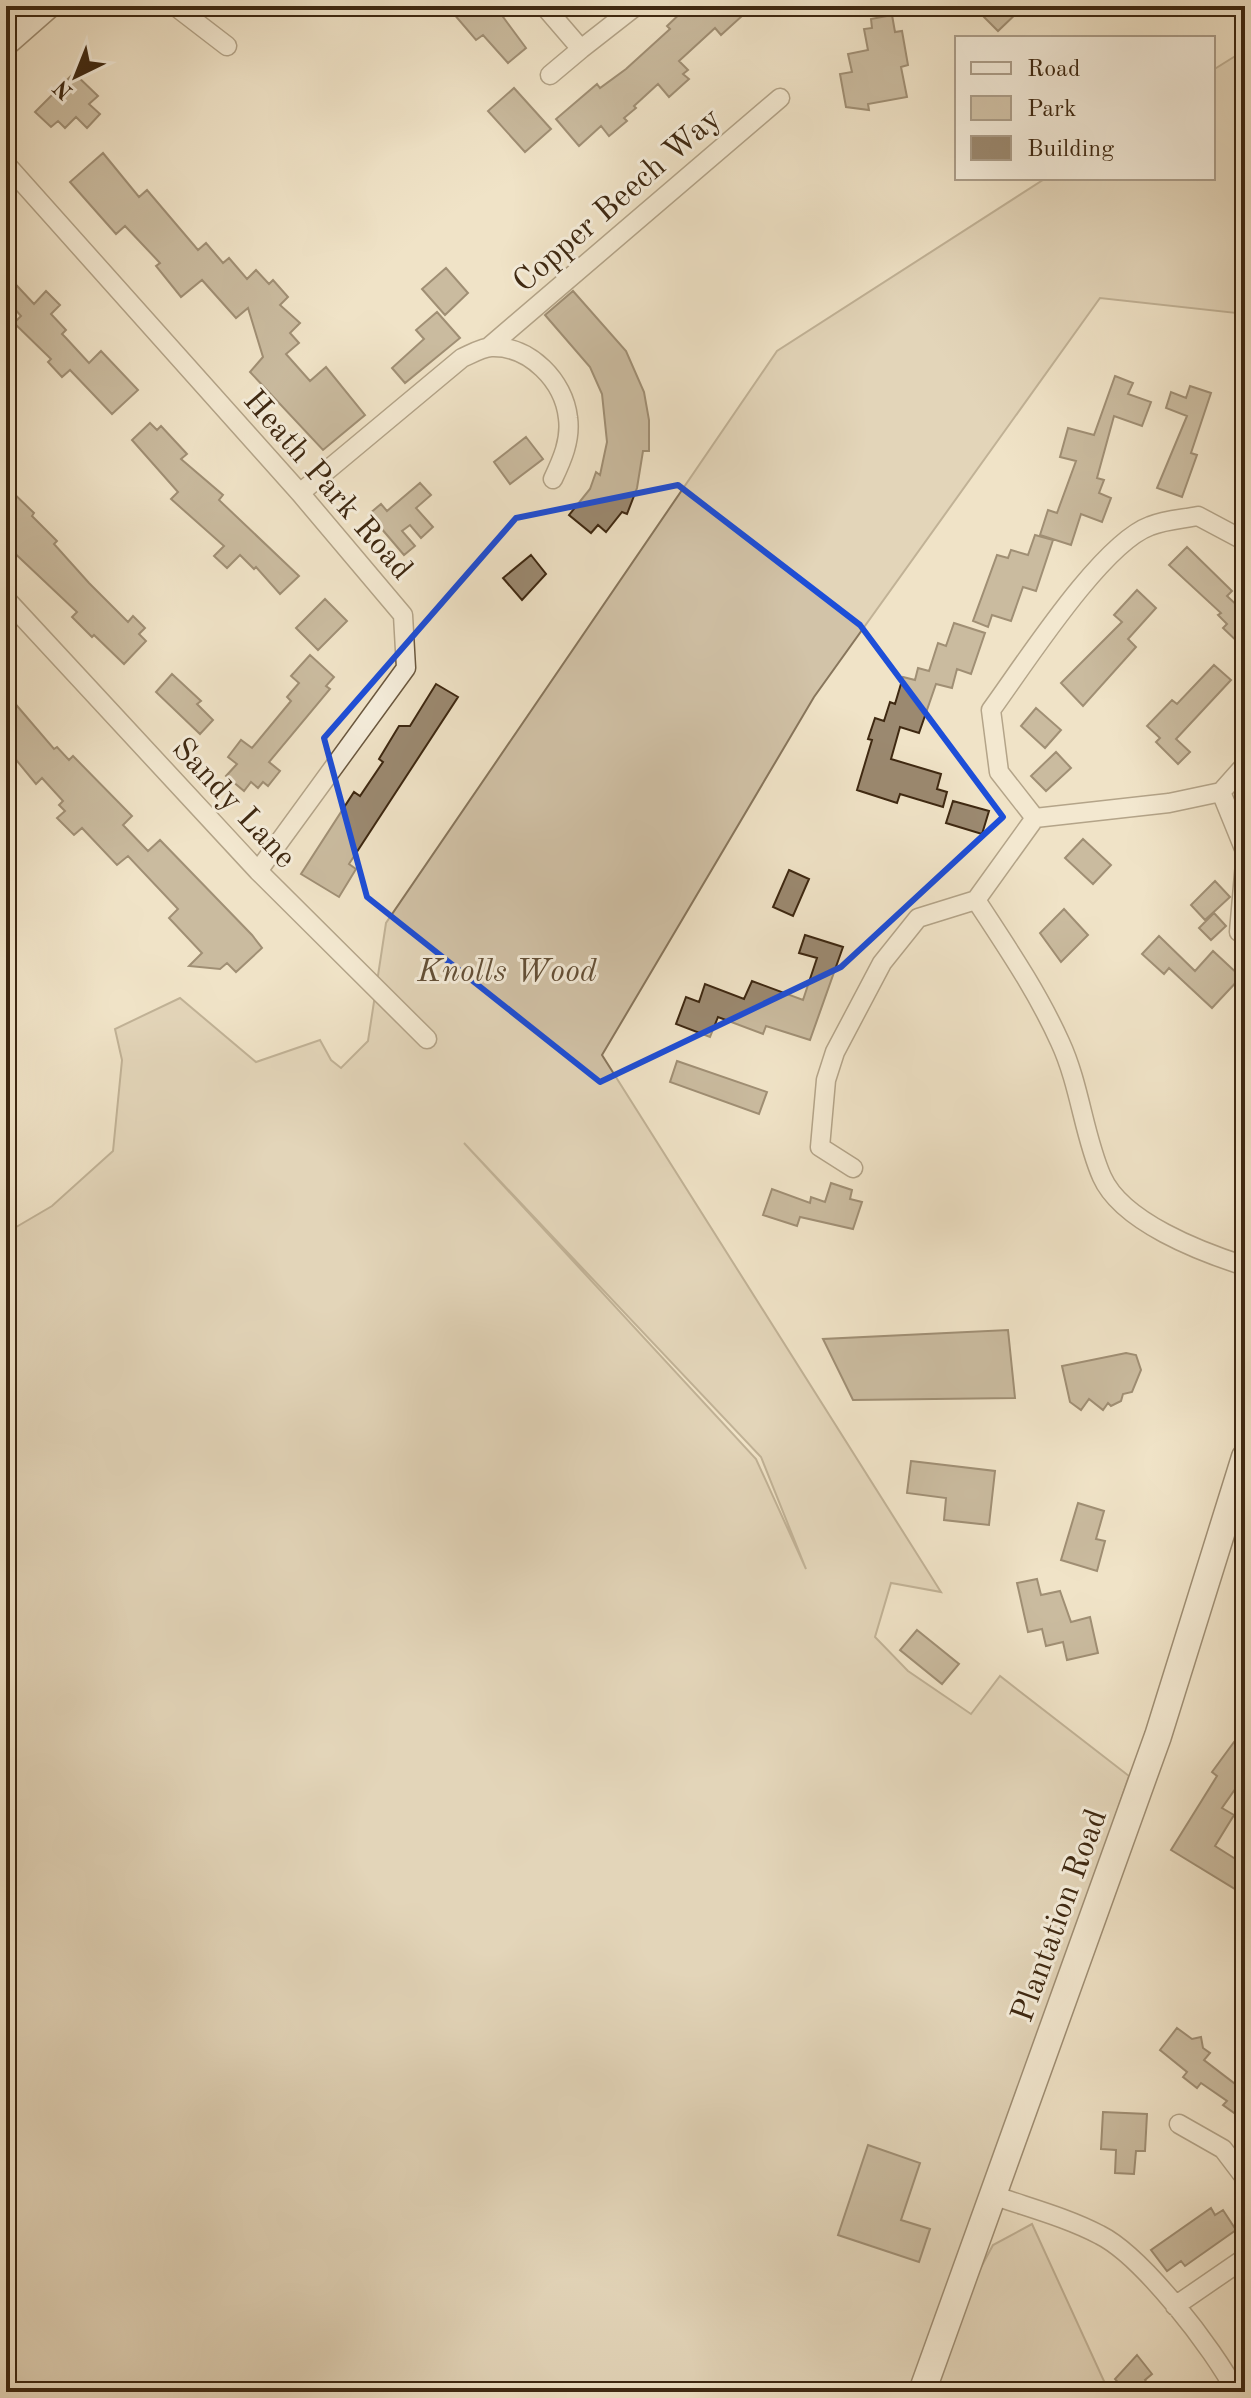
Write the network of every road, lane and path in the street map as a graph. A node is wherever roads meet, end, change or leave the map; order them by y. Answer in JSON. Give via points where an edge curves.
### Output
{"nodes":[{"id":1,"x":47,"y":6,"type":"edge"},
{"id":2,"x":175,"y":6,"type":"edge"},
{"id":3,"x":544,"y":6,"type":"edge"},
{"id":4,"x":636,"y":6,"type":"edge"},
{"id":5,"x":6,"y":42,"type":"edge"},
{"id":6,"x":227,"y":46,"type":"dead end"},
{"id":7,"x":581,"y":49,"type":"junction"},
{"id":8,"x":550,"y":75,"type":"dead end"},
{"id":9,"x":780,"y":98,"type":"dead end"},
{"id":10,"x":6,"y":164,"type":"edge"},
{"id":11,"x":490,"y":346,"type":"junction"},
{"id":12,"x":553,"y":479,"type":"dead end"},
{"id":13,"x":300,"y":493,"type":"junction"},
{"id":14,"x":1245,"y":541,"type":"edge"},
{"id":15,"x":6,"y":599,"type":"edge"},
{"id":16,"x":1245,"y":765,"type":"edge"},
{"id":17,"x":1221,"y":792,"type":"junction"},
{"id":18,"x":1035,"y":818,"type":"junction"},
{"id":19,"x":1245,"y":851,"type":"edge"},
{"id":20,"x":1245,"y":863,"type":"edge"},
{"id":21,"x":258,"y":871,"type":"junction"},
{"id":22,"x":976,"y":900,"type":"junction"},
{"id":23,"x":1239,"y":932,"type":"dead end"},
{"id":24,"x":427,"y":1039,"type":"dead end"},
{"id":25,"x":853,"y":1168,"type":"dead end"},
{"id":26,"x":1245,"y":1266,"type":"edge"},
{"id":27,"x":1245,"y":1457,"type":"edge"},
{"id":28,"x":1179,"y":2124,"type":"dead end"},
{"id":29,"x":1245,"y":2178,"type":"edge"},
{"id":30,"x":990,"y":2194,"type":"junction"},
{"id":31,"x":1245,"y":2258,"type":"edge"},
{"id":32,"x":1175,"y":2306,"type":"junction"},
{"id":33,"x":922,"y":2392,"type":"edge"},
{"id":34,"x":1236,"y":2392,"type":"edge"}],
"edges":[{"from":1,"to":5,"type":"street"},
{"from":2,"to":6,"type":"street"},
{"from":3,"to":7,"type":"street"},
{"from":4,"to":7,"type":"street"},
{"from":7,"to":8,"type":"street"},
{"from":9,"to":11,"type":"street","name":"Copper Beech Way"},
{"from":10,"to":13,"type":"street","name":"Heath Park Road"},
{"from":11,"to":12,"type":"street","via":[[528,355],[556,383],[569,417],[566,450]]},
{"from":11,"to":13,"type":"street","name":"Copper Beech Way","via":[[462,358]]},
{"from":13,"to":21,"type":"street","name":"Heath Park Road","via":[[403,615],[406,668]]},
{"from":14,"to":18,"type":"street","via":[[1198,516],[1149,526],[1116,550],[1072,598],[991,710],[999,772]]},
{"from":15,"to":21,"type":"street","name":"Sandy Lane"},
{"from":16,"to":17,"type":"street"},
{"from":17,"to":18,"type":"street"},
{"from":17,"to":19,"type":"street"},
{"from":18,"to":22,"type":"street"},
{"from":20,"to":23,"type":"street"},
{"from":21,"to":24,"type":"street","name":"Sandy Lane"},
{"from":22,"to":25,"type":"street","via":[[918,918],[882,963],[835,1052],[826,1080],[820,1147]]},
{"from":22,"to":26,"type":"street","via":[[1030,982],[1061,1044],[1103,1179],[1142,1222]]},
{"from":27,"to":30,"type":"street","name":"Plantation Road","via":[[1158,1736]]},
{"from":28,"to":29,"type":"street","via":[[1223,2149]]},
{"from":30,"to":32,"type":"street","via":[[1100,2235],[1124,2251]]},
{"from":30,"to":33,"type":"street","name":"Plantation Road"},
{"from":31,"to":32,"type":"street"},
{"from":32,"to":34,"type":"street"}]}
